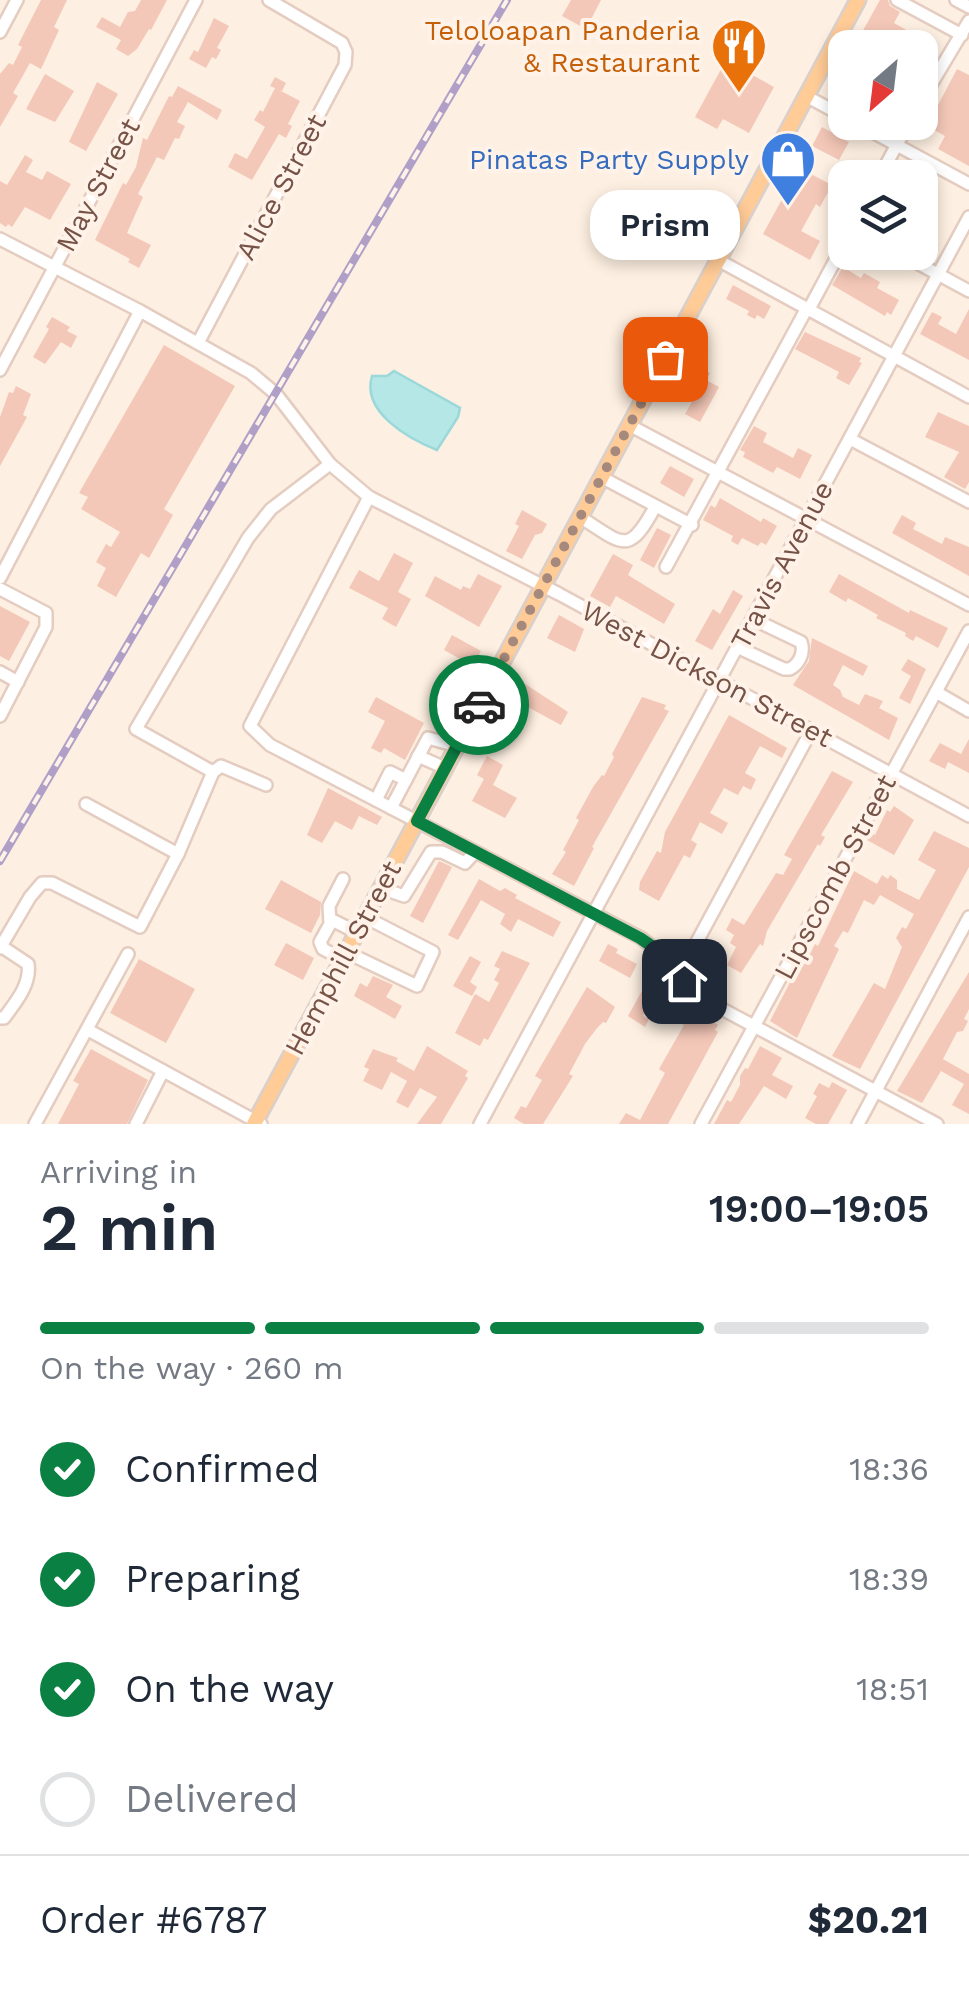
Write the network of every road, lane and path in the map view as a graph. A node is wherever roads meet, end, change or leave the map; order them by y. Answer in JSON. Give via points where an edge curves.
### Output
{"nodes":[{"id":1,"x":17,"y":0,"type":"edge"},
{"id":2,"x":196,"y":0,"type":"edge"},
{"id":3,"x":269,"y":0,"type":"edge"},
{"id":4,"x":858,"y":0,"type":"edge"},
{"id":5,"x":897,"y":0,"type":"edge"},
{"id":6,"x":956,"y":0,"type":"edge"},
{"id":7,"x":969,"y":7,"type":"edge"},
{"id":8,"x":969,"y":21,"type":"edge"},
{"id":9,"x":846,"y":30,"type":"edge"},
{"id":10,"x":0,"y":32,"type":"edge"},
{"id":11,"x":962,"y":34,"type":"junction"},
{"id":12,"x":828,"y":63,"type":"edge"},
{"id":13,"x":938,"y":70,"type":"edge"},
{"id":14,"x":806,"y":96,"type":"junction"},
{"id":15,"x":828,"y":108,"type":"edge"},
{"id":16,"x":887,"y":140,"type":"edge"},
{"id":17,"x":899,"y":140,"type":"edge"},
{"id":18,"x":896,"y":145,"type":"junction"},
{"id":19,"x":888,"y":160,"type":"edge"},
{"id":20,"x":969,"y":184,"type":"edge"},
{"id":21,"x":969,"y":217,"type":"edge"},
{"id":22,"x":0,"y":239,"type":"edge"},
{"id":23,"x":718,"y":260,"type":"junction"},
{"id":24,"x":55,"y":267,"type":"junction"},
{"id":25,"x":830,"y":270,"type":"edge"},
{"id":26,"x":931,"y":270,"type":"edge"},
{"id":27,"x":938,"y":274,"type":"junction"},
{"id":28,"x":969,"y":291,"type":"edge"},
{"id":29,"x":808,"y":309,"type":"junction"},
{"id":30,"x":140,"y":311,"type":"junction"},
{"id":31,"x":198,"y":343,"type":"junction"},
{"id":32,"x":894,"y":355,"type":"junction"},
{"id":33,"x":0,"y":370,"type":"edge"},
{"id":34,"x":969,"y":397,"type":"edge"},
{"id":35,"x":630,"y":425,"type":"junction"},
{"id":36,"x":850,"y":438,"type":"junction"},
{"id":37,"x":330,"y":464,"type":"junction"},
{"id":38,"x":719,"y":472,"type":"junction"},
{"id":39,"x":601,"y":478,"type":"junction"},
{"id":40,"x":369,"y":496,"type":"junction"},
{"id":41,"x":969,"y":502,"type":"edge"},
{"id":42,"x":656,"y":506,"type":"junction"},
{"id":43,"x":580,"y":518,"type":"junction"},
{"id":44,"x":806,"y":519,"type":"junction"},
{"id":45,"x":692,"y":525,"type":"junction"},
{"id":46,"x":666,"y":568,"type":"dead end"},
{"id":47,"x":0,"y":578,"type":"edge"},
{"id":48,"x":543,"y":586,"type":"junction"},
{"id":49,"x":0,"y":589,"type":"edge"},
{"id":50,"x":969,"y":605,"type":"edge"},
{"id":51,"x":752,"y":618,"type":"junction"},
{"id":52,"x":969,"y":631,"type":"edge"},
{"id":53,"x":737,"y":648,"type":"junction"},
{"id":54,"x":0,"y":672,"type":"edge"},
{"id":55,"x":719,"y":681,"type":"junction"},
{"id":56,"x":18,"y":682,"type":"junction"},
{"id":57,"x":936,"y":692,"type":"junction"},
{"id":58,"x":969,"y":711,"type":"edge"},
{"id":59,"x":0,"y":716,"type":"edge"},
{"id":60,"x":811,"y":730,"type":"junction"},
{"id":61,"x":457,"y":746,"type":"junction"},
{"id":62,"x":418,"y":756,"type":"junction"},
{"id":63,"x":445,"y":768,"type":"junction"},
{"id":64,"x":213,"y":772,"type":"junction"},
{"id":65,"x":891,"y":774,"type":"junction"},
{"id":66,"x":406,"y":780,"type":"junction"},
{"id":67,"x":266,"y":785,"type":"dead end"},
{"id":68,"x":376,"y":800,"type":"junction"},
{"id":69,"x":86,"y":804,"type":"dead end"},
{"id":70,"x":392,"y":808,"type":"junction"},
{"id":71,"x":969,"y":816,"type":"edge"},
{"id":72,"x":417,"y":821,"type":"junction"},
{"id":73,"x":400,"y":852,"type":"junction"},
{"id":74,"x":474,"y":852,"type":"junction"},
{"id":75,"x":178,"y":854,"type":"junction"},
{"id":76,"x":422,"y":864,"type":"junction"},
{"id":77,"x":343,"y":879,"type":"dead end"},
{"id":78,"x":380,"y":888,"type":"junction"},
{"id":79,"x":593,"y":915,"type":"junction"},
{"id":80,"x":365,"y":917,"type":"junction"},
{"id":81,"x":969,"y":917,"type":"edge"},
{"id":82,"x":330,"y":919,"type":"junction"},
{"id":83,"x":356,"y":932,"type":"junction"},
{"id":84,"x":1,"y":947,"type":"edge"},
{"id":85,"x":128,"y":954,"type":"dead end"},
{"id":86,"x":344,"y":956,"type":"junction"},
{"id":87,"x":674,"y":966,"type":"junction"},
{"id":88,"x":0,"y":1018,"type":"edge"},
{"id":89,"x":753,"y":1028,"type":"junction"},
{"id":90,"x":88,"y":1030,"type":"junction"},
{"id":91,"x":162,"y":1071,"type":"junction"},
{"id":92,"x":876,"y":1091,"type":"junction"},
{"id":93,"x":257,"y":1123,"type":"edge"},
{"id":94,"x":36,"y":1124,"type":"edge"},
{"id":95,"x":136,"y":1124,"type":"edge"},
{"id":96,"x":480,"y":1124,"type":"edge"},
{"id":97,"x":701,"y":1124,"type":"edge"},
{"id":98,"x":858,"y":1124,"type":"edge"},
{"id":99,"x":938,"y":1124,"type":"edge"}],
"edges":[{"from":1,"to":10,"type":"street"},
{"from":2,"to":24,"type":"street","name":"May Street"},
{"from":3,"to":31,"type":"street","name":"Alice Street","via":[[342,42],[345,66]]},
{"from":4,"to":9,"type":"main road","name":"Hemphill Street"},
{"from":5,"to":11,"type":"street"},
{"from":6,"to":7,"type":"street"},
{"from":8,"to":11,"type":"street"},
{"from":11,"to":13,"type":"street"},
{"from":12,"to":14,"type":"main road","name":"Hemphill Street"},
{"from":14,"to":15,"type":"street"},
{"from":14,"to":23,"type":"main road","name":"Hemphill Street"},
{"from":16,"to":18,"type":"street"},
{"from":17,"to":18,"type":"street"},
{"from":18,"to":19,"type":"street"},
{"from":18,"to":20,"type":"street"},
{"from":21,"to":27,"type":"street","name":"Travis Avenue"},
{"from":22,"to":24,"type":"street","name":"West Dickson Street"},
{"from":23,"to":29,"type":"street"},
{"from":23,"to":35,"type":"main road","name":"Hemphill Street"},
{"from":24,"to":30,"type":"street","name":"West Dickson Street"},
{"from":24,"to":33,"type":"street","name":"May Street"},
{"from":25,"to":29,"type":"street"},
{"from":26,"to":27,"type":"street"},
{"from":27,"to":28,"type":"street"},
{"from":27,"to":32,"type":"street","name":"Travis Avenue"},
{"from":29,"to":32,"type":"street"},
{"from":29,"to":38,"type":"street"},
{"from":30,"to":31,"type":"street","name":"West Dickson Street"},
{"from":30,"to":47,"type":"street"},
{"from":31,"to":37,"type":"street","name":"West Dickson Street","via":[[276,394]]},
{"from":32,"to":34,"type":"street"},
{"from":32,"to":36,"type":"street","name":"Travis Avenue"},
{"from":35,"to":38,"type":"street"},
{"from":35,"to":39,"type":"main road","name":"Hemphill Street"},
{"from":36,"to":41,"type":"street"},
{"from":36,"to":44,"type":"street","name":"Travis Avenue"},
{"from":37,"to":40,"type":"street","name":"West Dickson Street"},
{"from":37,"to":64,"type":"street","via":[[271,509],[248,538],[136,729]]},
{"from":38,"to":44,"type":"street"},
{"from":38,"to":45,"type":"street"},
{"from":39,"to":42,"type":"street"},
{"from":39,"to":43,"type":"main road","name":"Hemphill Street"},
{"from":40,"to":48,"type":"street","name":"West Dickson Street"},
{"from":40,"to":68,"type":"street","via":[[250,726],[270,745]]},
{"from":42,"to":43,"type":"street","via":[[641,534],[630,540],[616,540]]},
{"from":42,"to":45,"type":"street"},
{"from":43,"to":48,"type":"main road","name":"Hemphill Street"},
{"from":44,"to":50,"type":"street"},
{"from":44,"to":51,"type":"street","name":"Travis Avenue"},
{"from":45,"to":46,"type":"street"},
{"from":48,"to":55,"type":"street","name":"West Dickson Street"},
{"from":48,"to":61,"type":"main road","name":"Hemphill Street"},
{"from":49,"to":56,"type":"street","via":[[46,613],[46,627]]},
{"from":51,"to":53,"type":"street","name":"Travis Avenue"},
{"from":51,"to":53,"type":"street","via":[[802,642],[798,662],[790,670]]},
{"from":52,"to":57,"type":"street","name":"Lipscomb Street"},
{"from":53,"to":55,"type":"street","name":"Travis Avenue"},
{"from":54,"to":56,"type":"street"},
{"from":55,"to":60,"type":"street","name":"West Dickson Street"},
{"from":55,"to":79,"type":"street","name":"Travis Avenue"},
{"from":56,"to":59,"type":"street"},
{"from":57,"to":58,"type":"street"},
{"from":57,"to":65,"type":"street","name":"Lipscomb Street"},
{"from":60,"to":65,"type":"street","name":"West Dickson Street"},
{"from":60,"to":87,"type":"street","via":[[694,949]]},
{"from":61,"to":62,"type":"street","via":[[430,736]]},
{"from":61,"to":63,"type":"main road","name":"Hemphill Street"},
{"from":62,"to":63,"type":"street"},
{"from":62,"to":66,"type":"street"},
{"from":63,"to":72,"type":"main road","name":"Hemphill Street"},
{"from":64,"to":67,"type":"street","via":[[221,766]]},
{"from":64,"to":75,"type":"street"},
{"from":65,"to":71,"type":"street","name":"West Dickson Street"},
{"from":65,"to":89,"type":"street","name":"Lipscomb Street"},
{"from":66,"to":68,"type":"street","via":[[390,772]]},
{"from":66,"to":70,"type":"street"},
{"from":68,"to":70,"type":"street"},
{"from":69,"to":75,"type":"street"},
{"from":70,"to":72,"type":"street"},
{"from":72,"to":73,"type":"main road","name":"Hemphill Street"},
{"from":72,"to":74,"type":"street"},
{"from":73,"to":76,"type":"street"},
{"from":73,"to":78,"type":"main road","name":"Hemphill Street"},
{"from":74,"to":76,"type":"street","via":[[464,862],[436,850]]},
{"from":74,"to":79,"type":"street"},
{"from":75,"to":84,"type":"street","via":[[140,927],[42,883]]},
{"from":76,"to":78,"type":"street","via":[[404,896]]},
{"from":77,"to":82,"type":"street"},
{"from":78,"to":80,"type":"main road","name":"Hemphill Street"},
{"from":79,"to":87,"type":"street","via":[[640,938]]},
{"from":79,"to":96,"type":"street","name":"Travis Avenue"},
{"from":80,"to":83,"type":"main road","name":"Hemphill Street"},
{"from":80,"to":86,"type":"street","via":[[433,952],[417,986]]},
{"from":81,"to":92,"type":"street"},
{"from":82,"to":83,"type":"street"},
{"from":82,"to":86,"type":"street","via":[[320,946]]},
{"from":83,"to":86,"type":"main road","name":"Hemphill Street"},
{"from":84,"to":88,"type":"street","via":[[28,964],[30,976]]},
{"from":85,"to":90,"type":"street"},
{"from":86,"to":93,"type":"main road","name":"Hemphill Street"},
{"from":87,"to":89,"type":"street","via":[[709,1002]]},
{"from":89,"to":92,"type":"street"},
{"from":89,"to":97,"type":"street","name":"Lipscomb Street"},
{"from":90,"to":91,"type":"street"},
{"from":90,"to":94,"type":"street"},
{"from":91,"to":93,"type":"street"},
{"from":91,"to":95,"type":"street"},
{"from":92,"to":98,"type":"street"},
{"from":92,"to":99,"type":"street"}]}
